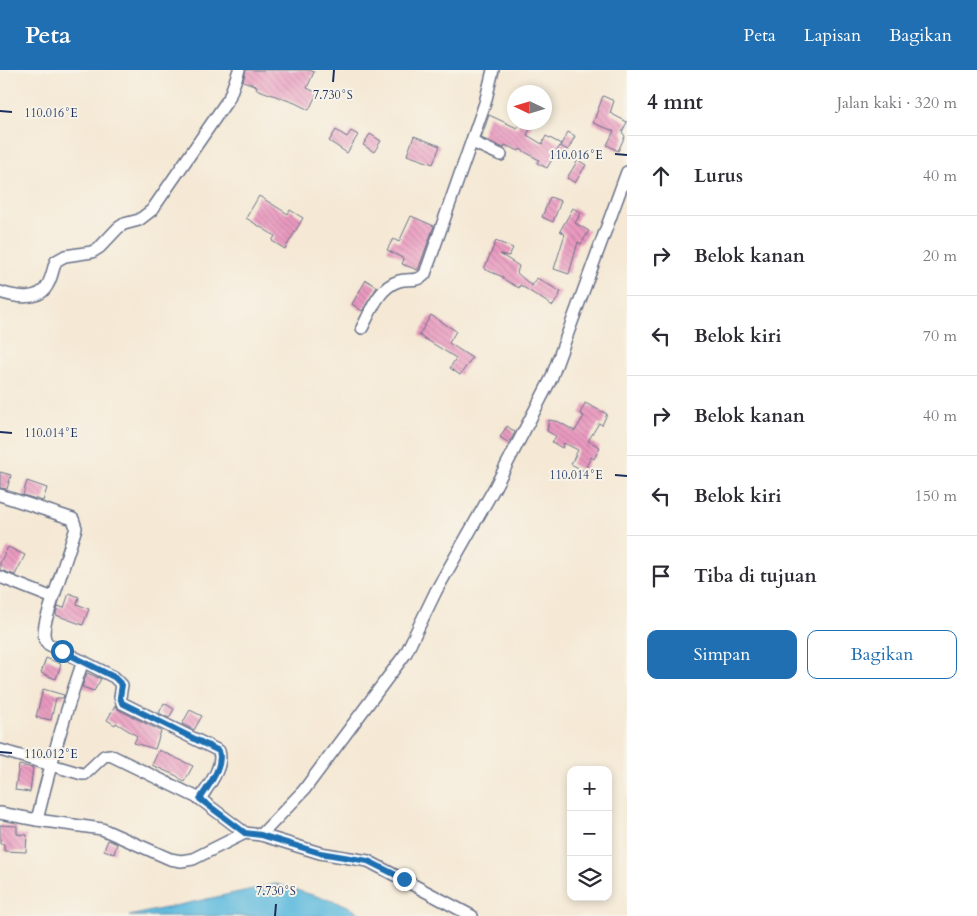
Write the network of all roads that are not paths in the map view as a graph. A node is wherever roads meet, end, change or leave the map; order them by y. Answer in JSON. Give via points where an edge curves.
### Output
{"nodes":[{"id":1,"x":239,"y":70,"type":"edge"},
{"id":2,"x":494,"y":70,"type":"edge"},
{"id":3,"x":472,"y":142,"type":"junction"},
{"id":4,"x":501,"y":155,"type":"dead end"},
{"id":5,"x":627,"y":172,"type":"edge"},
{"id":6,"x":0,"y":292,"type":"edge"},
{"id":7,"x":362,"y":328,"type":"dead end"},
{"id":8,"x":0,"y":494,"type":"edge"},
{"id":9,"x":0,"y":577,"type":"edge"},
{"id":10,"x":53,"y":598,"type":"junction"},
{"id":11,"x":83,"y":661,"type":"junction"},
{"id":12,"x":0,"y":750,"type":"edge"},
{"id":13,"x":50,"y":766,"type":"junction"},
{"id":14,"x":200,"y":799,"type":"junction"},
{"id":15,"x":0,"y":813,"type":"edge"},
{"id":16,"x":37,"y":820,"type":"junction"},
{"id":17,"x":245,"y":833,"type":"junction"},
{"id":18,"x":261,"y":835,"type":"junction"},
{"id":19,"x":472,"y":916,"type":"edge"}],
"edges":[{"from":1,"to":6,"type":"street","via":[[229,98],[152,210],[139,220],[118,228],[92,252],[56,261],[49,283],[34,296],[21,297]]},
{"from":2,"to":3,"type":"street"},
{"from":3,"to":4,"type":"street"},
{"from":3,"to":7,"type":"street","via":[[425,274],[420,279],[405,279],[388,286]]},
{"from":5,"to":18,"type":"street","via":[[552,379],[436,591],[406,653],[304,790]]},
{"from":8,"to":10,"type":"street","via":[[69,517],[75,523]]},
{"from":9,"to":10,"type":"street"},
{"from":10,"to":11,"type":"street","via":[[44,628],[45,641]]},
{"from":11,"to":13,"type":"street"},
{"from":11,"to":14,"type":"street","via":[[120,682],[122,703],[219,751],[221,761]]},
{"from":12,"to":13,"type":"street"},
{"from":13,"to":14,"type":"street","via":[[86,774],[104,756],[110,755]]},
{"from":13,"to":16,"type":"street"},
{"from":14,"to":17,"type":"street"},
{"from":15,"to":16,"type":"street"},
{"from":16,"to":17,"type":"street","via":[[102,829],[181,862]]},
{"from":17,"to":18,"type":"street"},
{"from":18,"to":19,"type":"street","via":[[320,853],[368,861]]}]}
